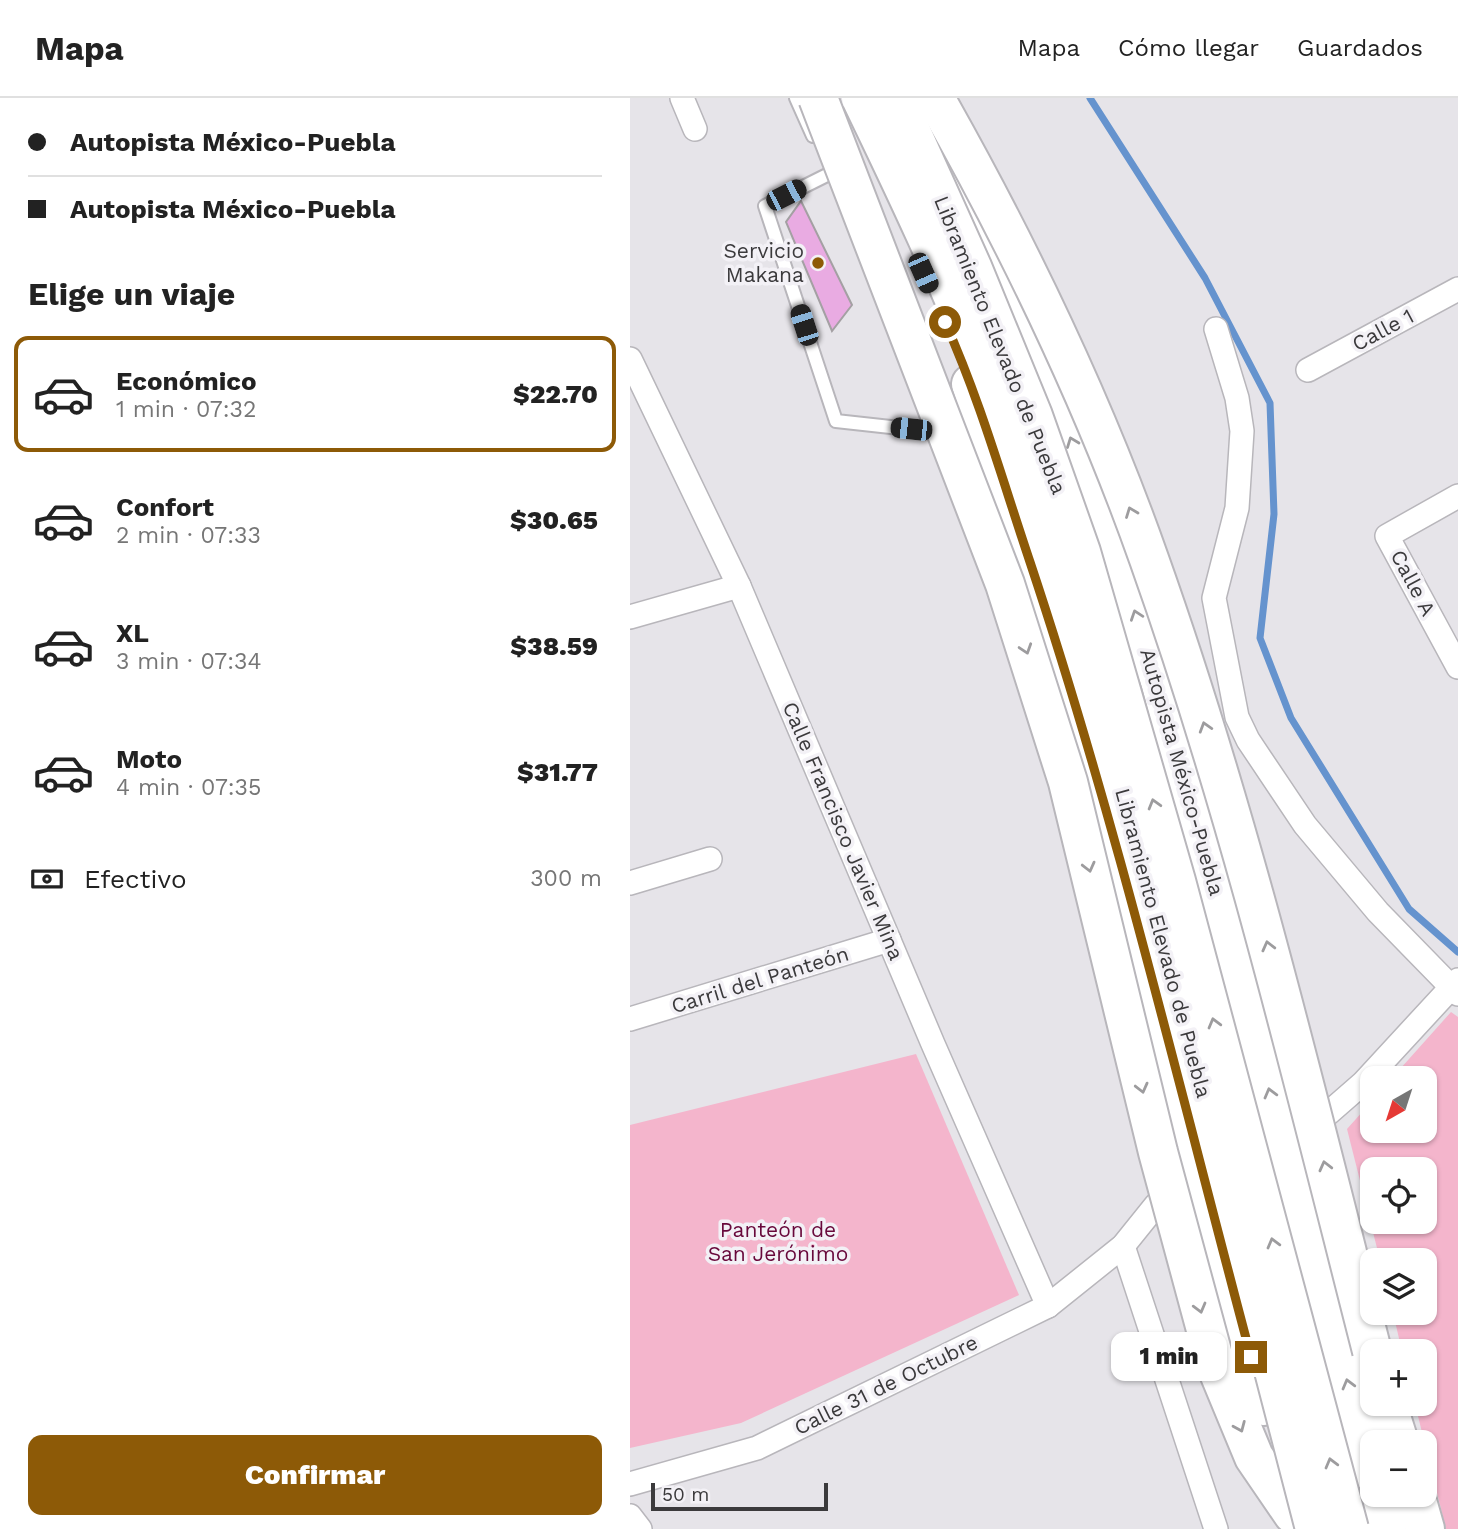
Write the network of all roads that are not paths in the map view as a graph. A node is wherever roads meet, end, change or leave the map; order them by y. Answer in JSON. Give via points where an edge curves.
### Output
{"nodes":[{"id":1,"x":682,"y":98,"type":"edge"},
{"id":2,"x":797,"y":98,"type":"edge"},
{"id":3,"x":818,"y":98,"type":"edge"},
{"id":4,"x":842,"y":98,"type":"edge"},
{"id":5,"x":861,"y":98,"type":"edge"},
{"id":6,"x":896,"y":98,"type":"edge"},
{"id":7,"x":917,"y":98,"type":"edge"},
{"id":8,"x":935,"y":98,"type":"edge"},
{"id":9,"x":695,"y":129,"type":"dead end"},
{"id":10,"x":818,"y":149,"type":"dead end"},
{"id":11,"x":823,"y":162,"type":"dead end"},
{"id":12,"x":1458,"y":289,"type":"edge"},
{"id":13,"x":879,"y":294,"type":"dead end"},
{"id":14,"x":1216,"y":328,"type":"dead end"},
{"id":15,"x":630,"y":359,"type":"edge"},
{"id":16,"x":1308,"y":370,"type":"dead end"},
{"id":17,"x":936,"y":432,"type":"junction"},
{"id":18,"x":1458,"y":496,"type":"edge"},
{"id":19,"x":739,"y":586,"type":"junction"},
{"id":20,"x":630,"y":617,"type":"edge"},
{"id":21,"x":1058,"y":649,"type":"junction"},
{"id":22,"x":1458,"y":667,"type":"edge"},
{"id":23,"x":710,"y":859,"type":"dead end"},
{"id":24,"x":630,"y":883,"type":"edge"},
{"id":25,"x":889,"y":940,"type":"junction"},
{"id":26,"x":1456,"y":987,"type":"edge"},
{"id":27,"x":630,"y":1019,"type":"edge"},
{"id":28,"x":1324,"y":1117,"type":"dead end"},
{"id":29,"x":1156,"y":1206,"type":"dead end"},
{"id":30,"x":1123,"y":1246,"type":"junction"},
{"id":31,"x":1048,"y":1306,"type":"junction"},
{"id":32,"x":1369,"y":1339,"type":"edge"},
{"id":33,"x":1360,"y":1430,"type":"edge"},
{"id":34,"x":630,"y":1484,"type":"edge"},
{"id":35,"x":1381,"y":1507,"type":"edge"},
{"id":36,"x":1419,"y":1507,"type":"edge"},
{"id":37,"x":630,"y":1516,"type":"edge"},
{"id":38,"x":1302,"y":1524,"type":"edge"},
{"id":39,"x":640,"y":1529,"type":"edge"},
{"id":40,"x":1216,"y":1529,"type":"edge"},
{"id":41,"x":1349,"y":1529,"type":"edge"},
{"id":42,"x":1387,"y":1529,"type":"edge"},
{"id":43,"x":1425,"y":1529,"type":"edge"}],
"edges":[{"from":1,"to":9,"type":"street"},
{"from":2,"to":10,"type":"lane"},
{"from":3,"to":38,"type":"highway","one_way":true,"bridge":true,"via":[[1005,584],[1068,782],[1158,1152],[1215,1363],[1254,1457]]},
{"from":4,"to":21,"type":"highway","via":[[967,372]]},
{"from":5,"to":38,"type":"highway","name":"Libramiento Elevado de Puebla","bridge":true,"via":[[943,271],[1050,554],[1151,898]]},
{"from":41,"to":6,"type":"highway","name":"Libramiento Elevado de Puebla","one_way":true,"bridge":true,"via":[[1177,881],[1081,552],[1033,416]]},
{"from":33,"to":7,"type":"highway","name":"Autopista México-Puebla","one_way":true,"via":[[1160,681],[1063,420]]},
{"from":32,"to":8,"type":"highway","one_way":true,"bridge":true,"via":[[1226,792],[1149,557],[1056,334]]},
{"from":11,"to":17,"type":"lane","via":[[831,180],[765,206],[836,421]]},
{"from":12,"to":16,"type":"street","name":"Calle 1"},
{"from":13,"to":17,"type":"lane"},
{"from":14,"to":26,"type":"street","via":[[1242,431],[1237,508],[1214,597],[1237,717],[1305,825],[1378,912]]},
{"from":15,"to":19,"type":"street","name":"Calle Francisco Javier Mina"},
{"from":17,"to":21,"type":"lane"},
{"from":18,"to":22,"type":"street","name":"Calle A","via":[[1387,536]]},
{"from":19,"to":20,"type":"street"},
{"from":19,"to":25,"type":"street","name":"Calle Francisco Javier Mina"},
{"from":21,"to":38,"type":"highway"},
{"from":23,"to":24,"type":"street"},
{"from":25,"to":27,"type":"street","name":"Carril del Panteón"},
{"from":25,"to":31,"type":"street","name":"Calle Francisco Javier Mina"},
{"from":26,"to":28,"type":"street"},
{"from":29,"to":30,"type":"street","name":"Calle 31 de Octubre"},
{"from":30,"to":31,"type":"street","name":"Calle 31 de Octubre"},
{"from":30,"to":40,"type":"street"},
{"from":31,"to":34,"type":"street","name":"Calle 31 de Octubre","via":[[757,1448]]},
{"from":35,"to":42,"type":"highway"},
{"from":36,"to":43,"type":"highway"},
{"from":37,"to":39,"type":"street"}]}
